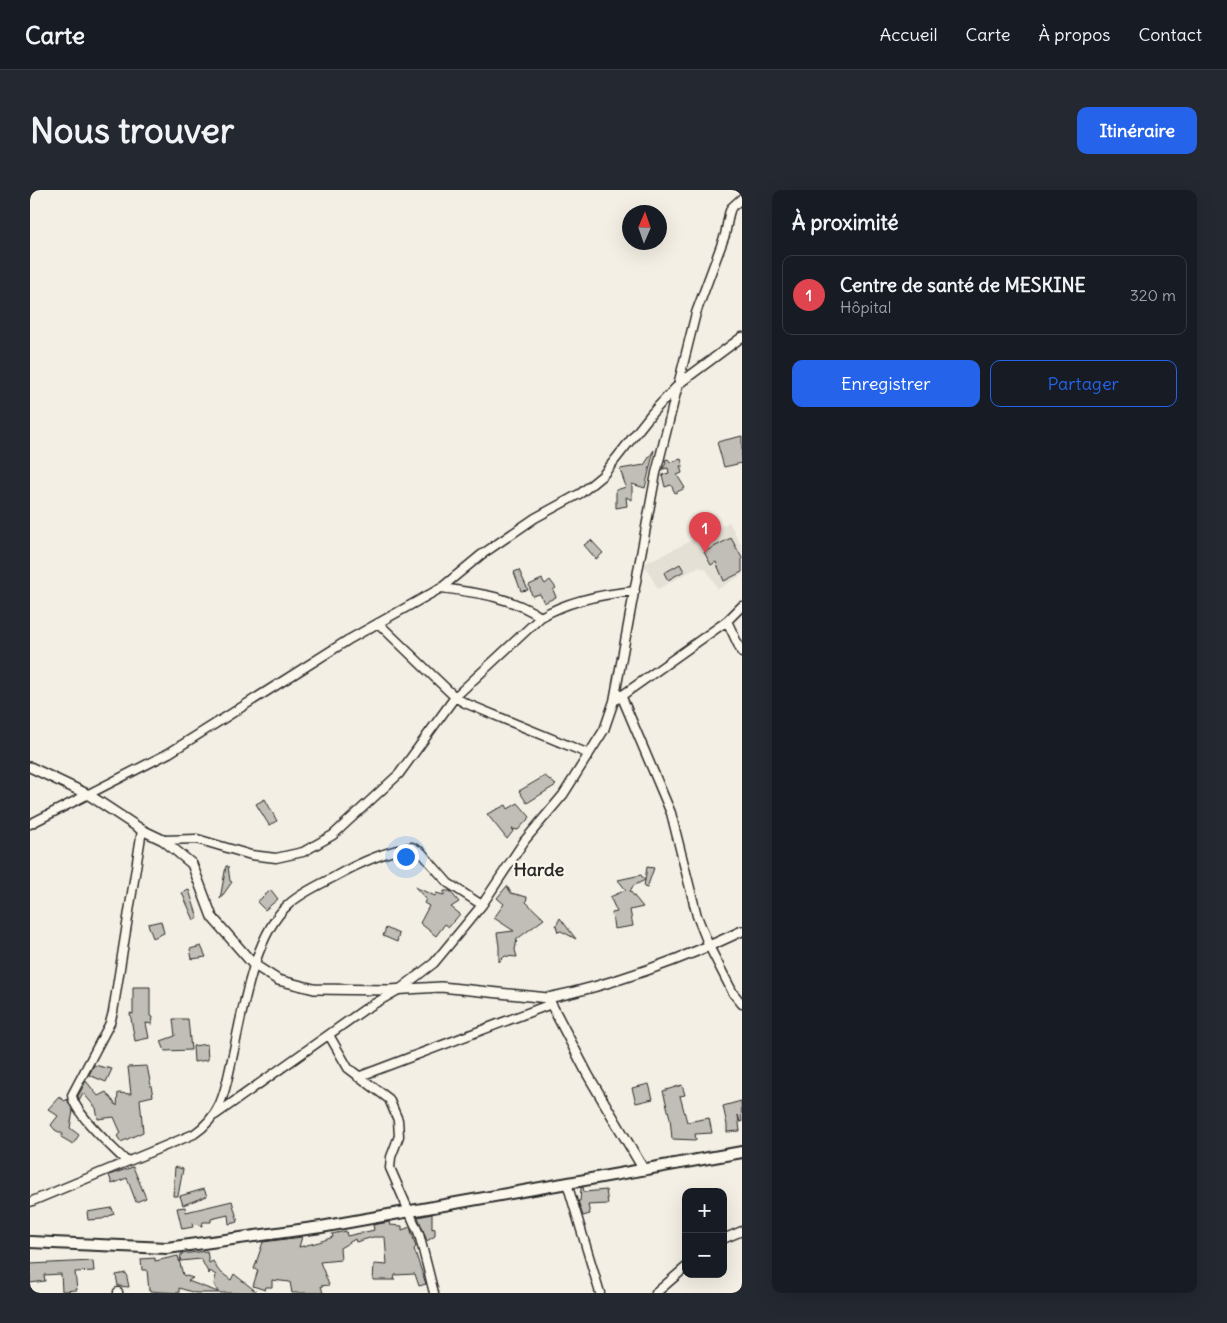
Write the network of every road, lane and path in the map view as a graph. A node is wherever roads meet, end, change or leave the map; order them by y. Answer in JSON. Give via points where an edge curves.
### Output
{"nodes":[{"id":1,"x":742,"y":198,"type":"edge"},
{"id":2,"x":742,"y":337,"type":"edge"},
{"id":3,"x":680,"y":383,"type":"junction"},
{"id":4,"x":441,"y":588,"type":"junction"},
{"id":5,"x":635,"y":591,"type":"junction"},
{"id":6,"x":742,"y":606,"type":"edge"},
{"id":7,"x":541,"y":617,"type":"junction"},
{"id":8,"x":727,"y":622,"type":"junction"},
{"id":9,"x":378,"y":623,"type":"junction"},
{"id":10,"x":742,"y":653,"type":"edge"},
{"id":11,"x":621,"y":695,"type":"junction"},
{"id":12,"x":454,"y":697,"type":"junction"},
{"id":13,"x":614,"y":701,"type":"junction"},
{"id":14,"x":589,"y":754,"type":"junction"},
{"id":15,"x":30,"y":768,"type":"edge"},
{"id":16,"x":89,"y":795,"type":"junction"},
{"id":17,"x":30,"y":824,"type":"edge"},
{"id":18,"x":142,"y":830,"type":"junction"},
{"id":19,"x":164,"y":840,"type":"junction"},
{"id":20,"x":482,"y":905,"type":"junction"},
{"id":21,"x":742,"y":931,"type":"edge"},
{"id":22,"x":709,"y":946,"type":"junction"},
{"id":23,"x":253,"y":964,"type":"junction"},
{"id":24,"x":400,"y":989,"type":"junction"},
{"id":25,"x":550,"y":1001,"type":"junction"},
{"id":26,"x":742,"y":1004,"type":"edge"},
{"id":27,"x":329,"y":1034,"type":"junction"},
{"id":28,"x":358,"y":1077,"type":"junction"},
{"id":29,"x":215,"y":1115,"type":"junction"},
{"id":30,"x":742,"y":1152,"type":"edge"},
{"id":31,"x":126,"y":1161,"type":"junction"},
{"id":32,"x":644,"y":1170,"type":"junction"},
{"id":33,"x":567,"y":1183,"type":"junction"},
{"id":34,"x":30,"y":1202,"type":"edge"},
{"id":35,"x":410,"y":1211,"type":"junction"},
{"id":36,"x":742,"y":1231,"type":"edge"},
{"id":37,"x":727,"y":1238,"type":"edge"},
{"id":38,"x":30,"y":1242,"type":"edge"},
{"id":39,"x":682,"y":1271,"type":"edge"},
{"id":40,"x":434,"y":1293,"type":"edge"},
{"id":41,"x":600,"y":1293,"type":"edge"},
{"id":42,"x":656,"y":1293,"type":"edge"}],
"edges":[{"from":1,"to":3,"type":"street","via":[[729,214],[725,235],[696,313]]},
{"from":2,"to":3,"type":"street"},
{"from":3,"to":4,"type":"street","via":[[603,476],[481,555]]},
{"from":3,"to":5,"type":"street","via":[[656,473]]},
{"from":4,"to":7,"type":"street","via":[[507,599]]},
{"from":4,"to":9,"type":"street"},
{"from":5,"to":7,"type":"street","via":[[610,593],[557,607]]},
{"from":5,"to":13,"type":"street"},
{"from":6,"to":8,"type":"street"},
{"from":7,"to":12,"type":"street"},
{"from":8,"to":10,"type":"street"},
{"from":8,"to":11,"type":"street"},
{"from":9,"to":12,"type":"street"},
{"from":9,"to":16,"type":"street","via":[[169,753]]},
{"from":11,"to":13,"type":"street"},
{"from":11,"to":22,"type":"street","via":[[671,813]]},
{"from":12,"to":14,"type":"street"},
{"from":12,"to":19,"type":"street","via":[[400,774],[333,834],[303,852],[276,858],[251,855],[196,839]]},
{"from":13,"to":14,"type":"street","via":[[604,730]]},
{"from":14,"to":20,"type":"street"},
{"from":15,"to":16,"type":"street"},
{"from":16,"to":17,"type":"street"},
{"from":16,"to":18,"type":"street"},
{"from":18,"to":19,"type":"street"},
{"from":18,"to":31,"type":"street","via":[[114,1012],[72,1094],[73,1101],[91,1126]]},
{"from":19,"to":23,"type":"street","via":[[192,864],[212,917]]},
{"from":20,"to":23,"type":"street","via":[[448,883],[416,848],[398,849],[343,872],[288,905],[270,929]]},
{"from":20,"to":24,"type":"street","via":[[434,963]]},
{"from":21,"to":22,"type":"street"},
{"from":22,"to":25,"type":"street"},
{"from":22,"to":26,"type":"street"},
{"from":23,"to":24,"type":"street","via":[[278,980],[314,989]]},
{"from":23,"to":29,"type":"street","via":[[223,1098]]},
{"from":24,"to":25,"type":"street","via":[[441,987]]},
{"from":24,"to":27,"type":"street"},
{"from":25,"to":28,"type":"street"},
{"from":25,"to":32,"type":"street","via":[[588,1075]]},
{"from":27,"to":28,"type":"street","via":[[348,1068]]},
{"from":27,"to":29,"type":"street"},
{"from":28,"to":35,"type":"street","via":[[385,1095],[398,1120],[399,1136],[390,1168]]},
{"from":29,"to":31,"type":"street","via":[[207,1126],[194,1134]]},
{"from":30,"to":32,"type":"main road"},
{"from":31,"to":34,"type":"street"},
{"from":32,"to":33,"type":"main road"},
{"from":33,"to":35,"type":"main road"},
{"from":33,"to":41,"type":"street"},
{"from":35,"to":38,"type":"main road","via":[[167,1248]]},
{"from":35,"to":40,"type":"street"},
{"from":36,"to":37,"type":"street"},
{"from":39,"to":42,"type":"street"}]}
